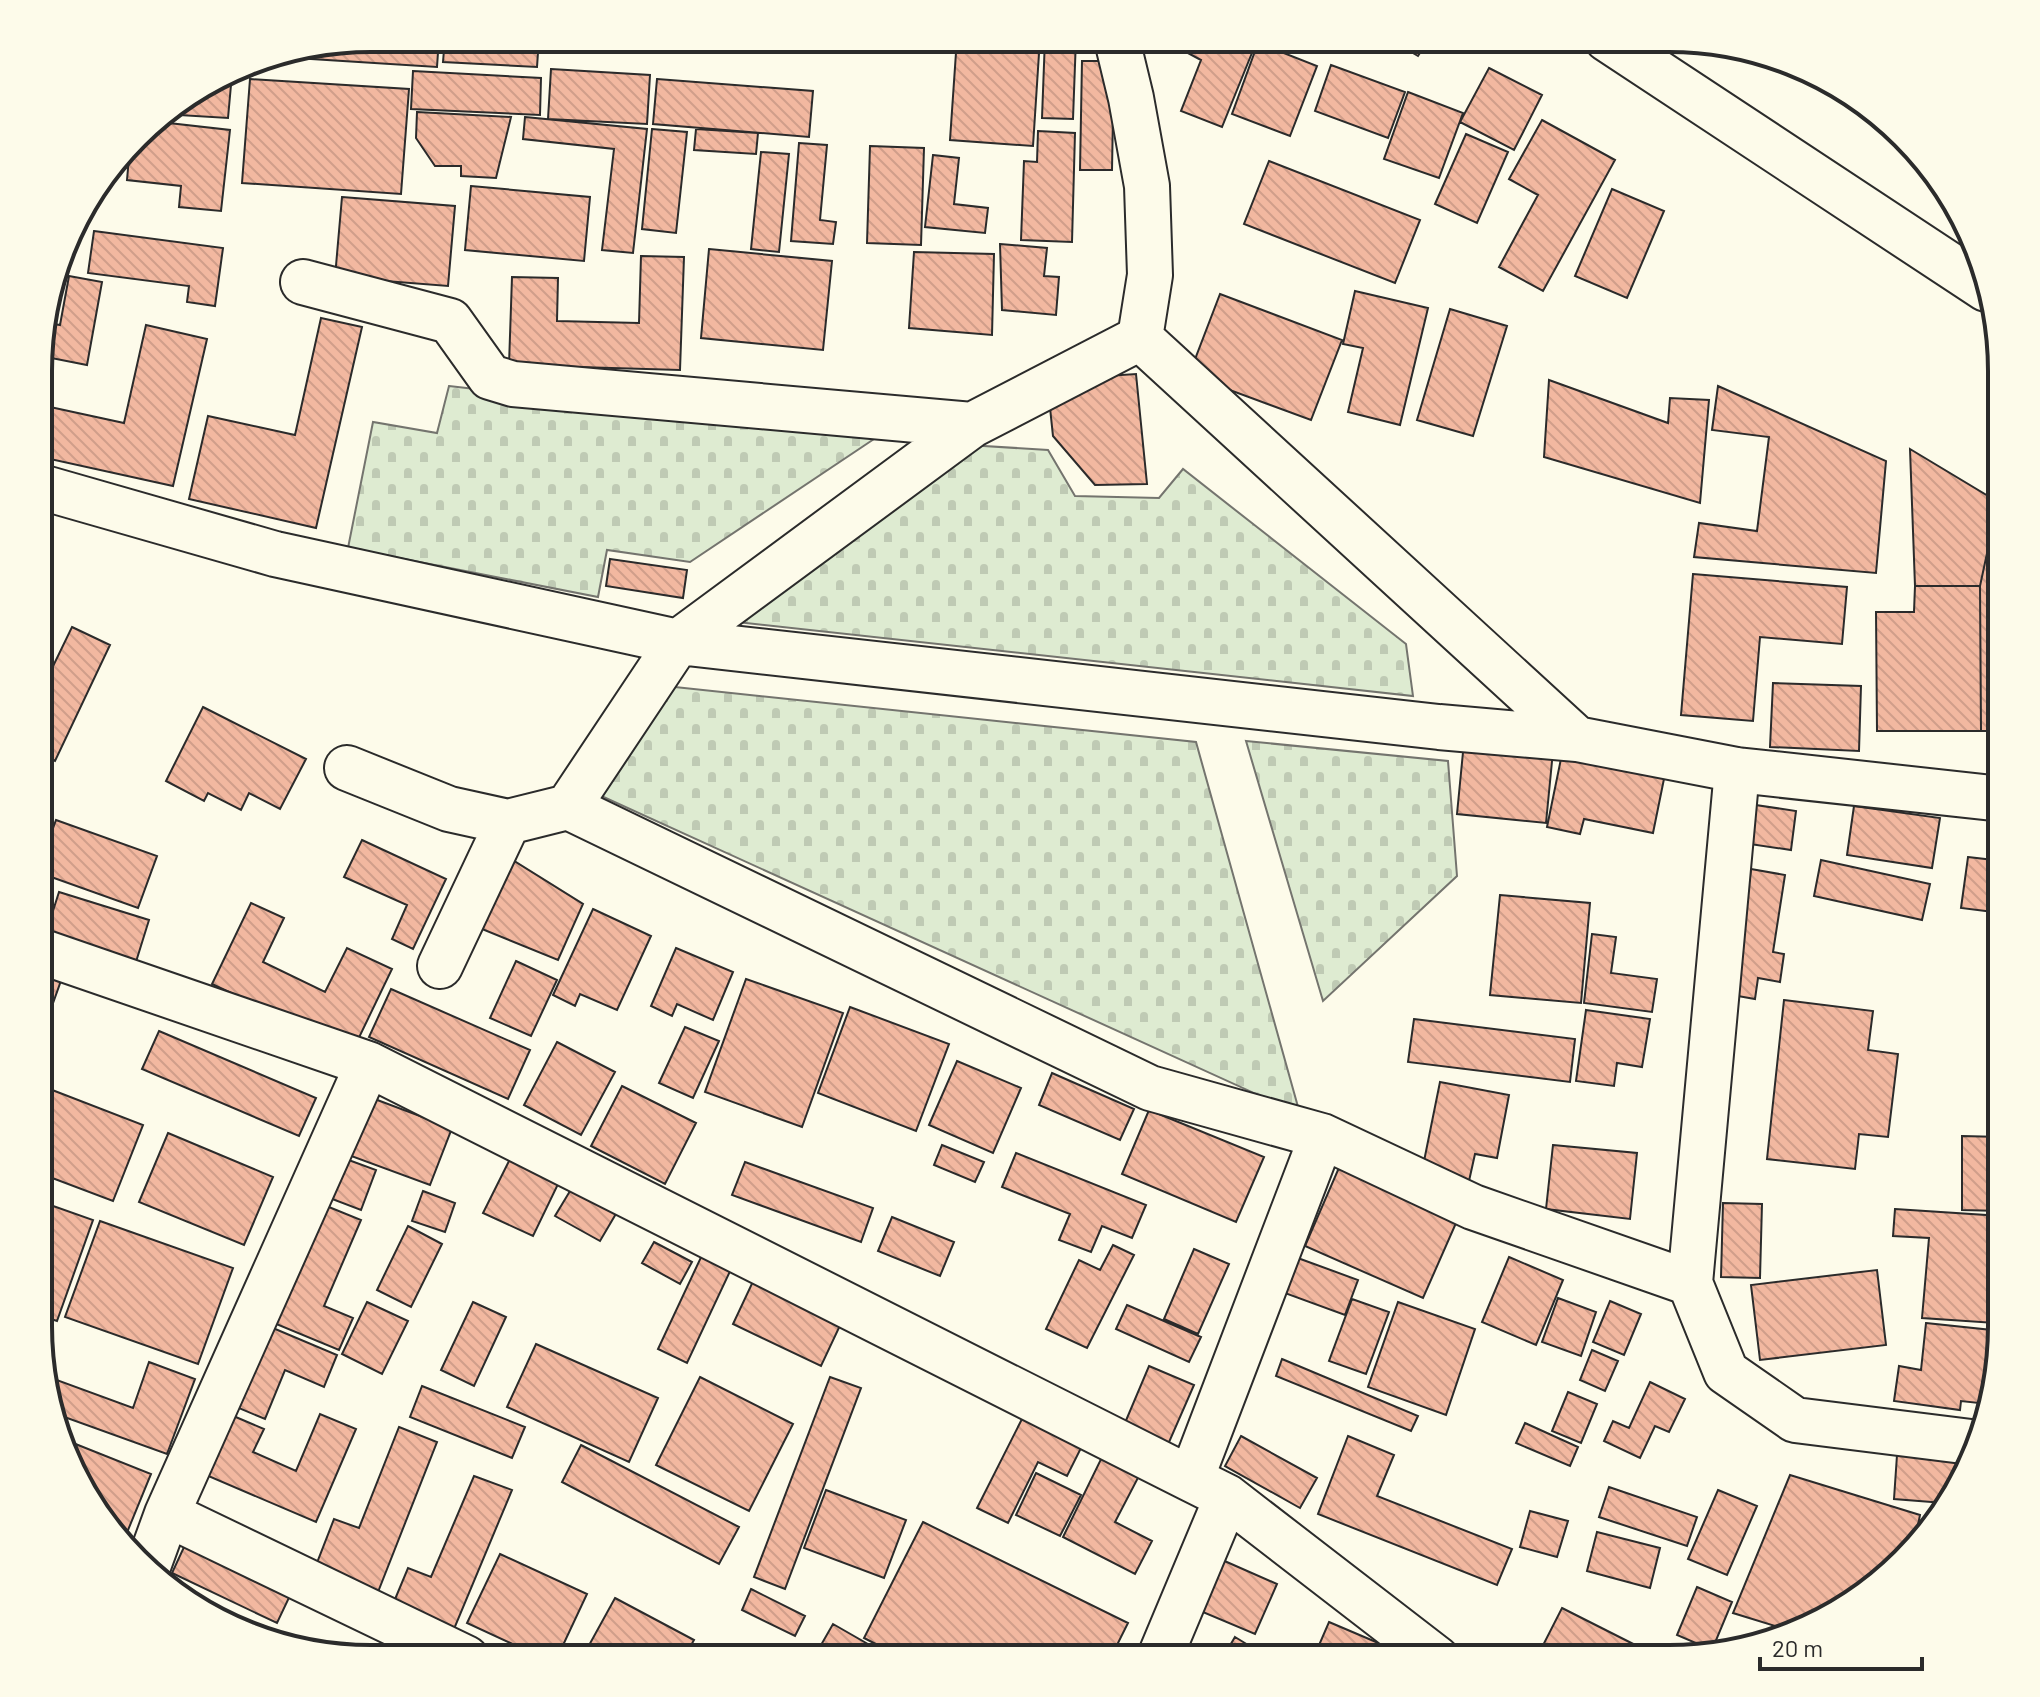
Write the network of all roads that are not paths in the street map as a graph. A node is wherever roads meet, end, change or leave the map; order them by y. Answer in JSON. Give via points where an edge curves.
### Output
{"nodes":[{"id":1,"x":1120,"y":52,"type":"edge"},
{"id":2,"x":1627,"y":52,"type":"edge"},
{"id":3,"x":303,"y":282,"type":"dead end"},
{"id":4,"x":1975,"y":282,"type":"edge"},
{"id":5,"x":1140,"y":338,"type":"junction"},
{"id":6,"x":972,"y":425,"type":"junction"},
{"id":7,"x":52,"y":490,"type":"edge"},
{"id":8,"x":678,"y":642,"type":"junction"},
{"id":9,"x":1577,"y":739,"type":"junction"},
{"id":10,"x":347,"y":768,"type":"dead end"},
{"id":11,"x":1737,"y":770,"type":"junction"},
{"id":12,"x":1988,"y":797,"type":"edge"},
{"id":13,"x":568,"y":807,"type":"junction"},
{"id":14,"x":508,"y":822,"type":"junction"},
{"id":15,"x":52,"y":955,"type":"edge"},
{"id":16,"x":440,"y":966,"type":"dead end"},
{"id":17,"x":368,"y":1064,"type":"junction"},
{"id":18,"x":1322,"y":1136,"type":"junction"},
{"id":19,"x":1690,"y":1283,"type":"junction"},
{"id":20,"x":1966,"y":1441,"type":"edge"},
{"id":21,"x":1209,"y":1488,"type":"junction"},
{"id":22,"x":167,"y":1514,"type":"junction"},
{"id":23,"x":151,"y":1557,"type":"edge"},
{"id":24,"x":439,"y":1645,"type":"edge"},
{"id":25,"x":1163,"y":1645,"type":"edge"},
{"id":26,"x":1418,"y":1645,"type":"edge"}],
"edges":[{"from":1,"to":5,"type":"main road","via":[[1147,186],[1150,275]]},
{"from":2,"to":4,"type":"main road"},
{"from":3,"to":6,"type":"main road","via":[[450,321],[490,377],[513,384]]},
{"from":5,"to":6,"type":"main road"},
{"from":5,"to":9,"type":"main road"},
{"from":6,"to":8,"type":"main road"},
{"from":7,"to":8,"type":"main road","via":[[275,554]]},
{"from":8,"to":9,"type":"main road"},
{"from":8,"to":13,"type":"main road"},
{"from":9,"to":11,"type":"main road"},
{"from":10,"to":14,"type":"main road","via":[[449,809]]},
{"from":11,"to":12,"type":"main road"},
{"from":11,"to":19,"type":"main road"},
{"from":13,"to":14,"type":"main road"},
{"from":13,"to":18,"type":"main road","via":[[1150,1088]]},
{"from":14,"to":16,"type":"main road"},
{"from":15,"to":17,"type":"main road"},
{"from":17,"to":21,"type":"main road"},
{"from":17,"to":22,"type":"main road"},
{"from":18,"to":19,"type":"main road","via":[[1473,1207]]},
{"from":18,"to":21,"type":"main road"},
{"from":19,"to":20,"type":"main road","via":[[1726,1372],[1795,1420]]},
{"from":21,"to":25,"type":"main road"},
{"from":21,"to":26,"type":"main road"},
{"from":22,"to":23,"type":"main road"},
{"from":22,"to":24,"type":"main road"}]}
